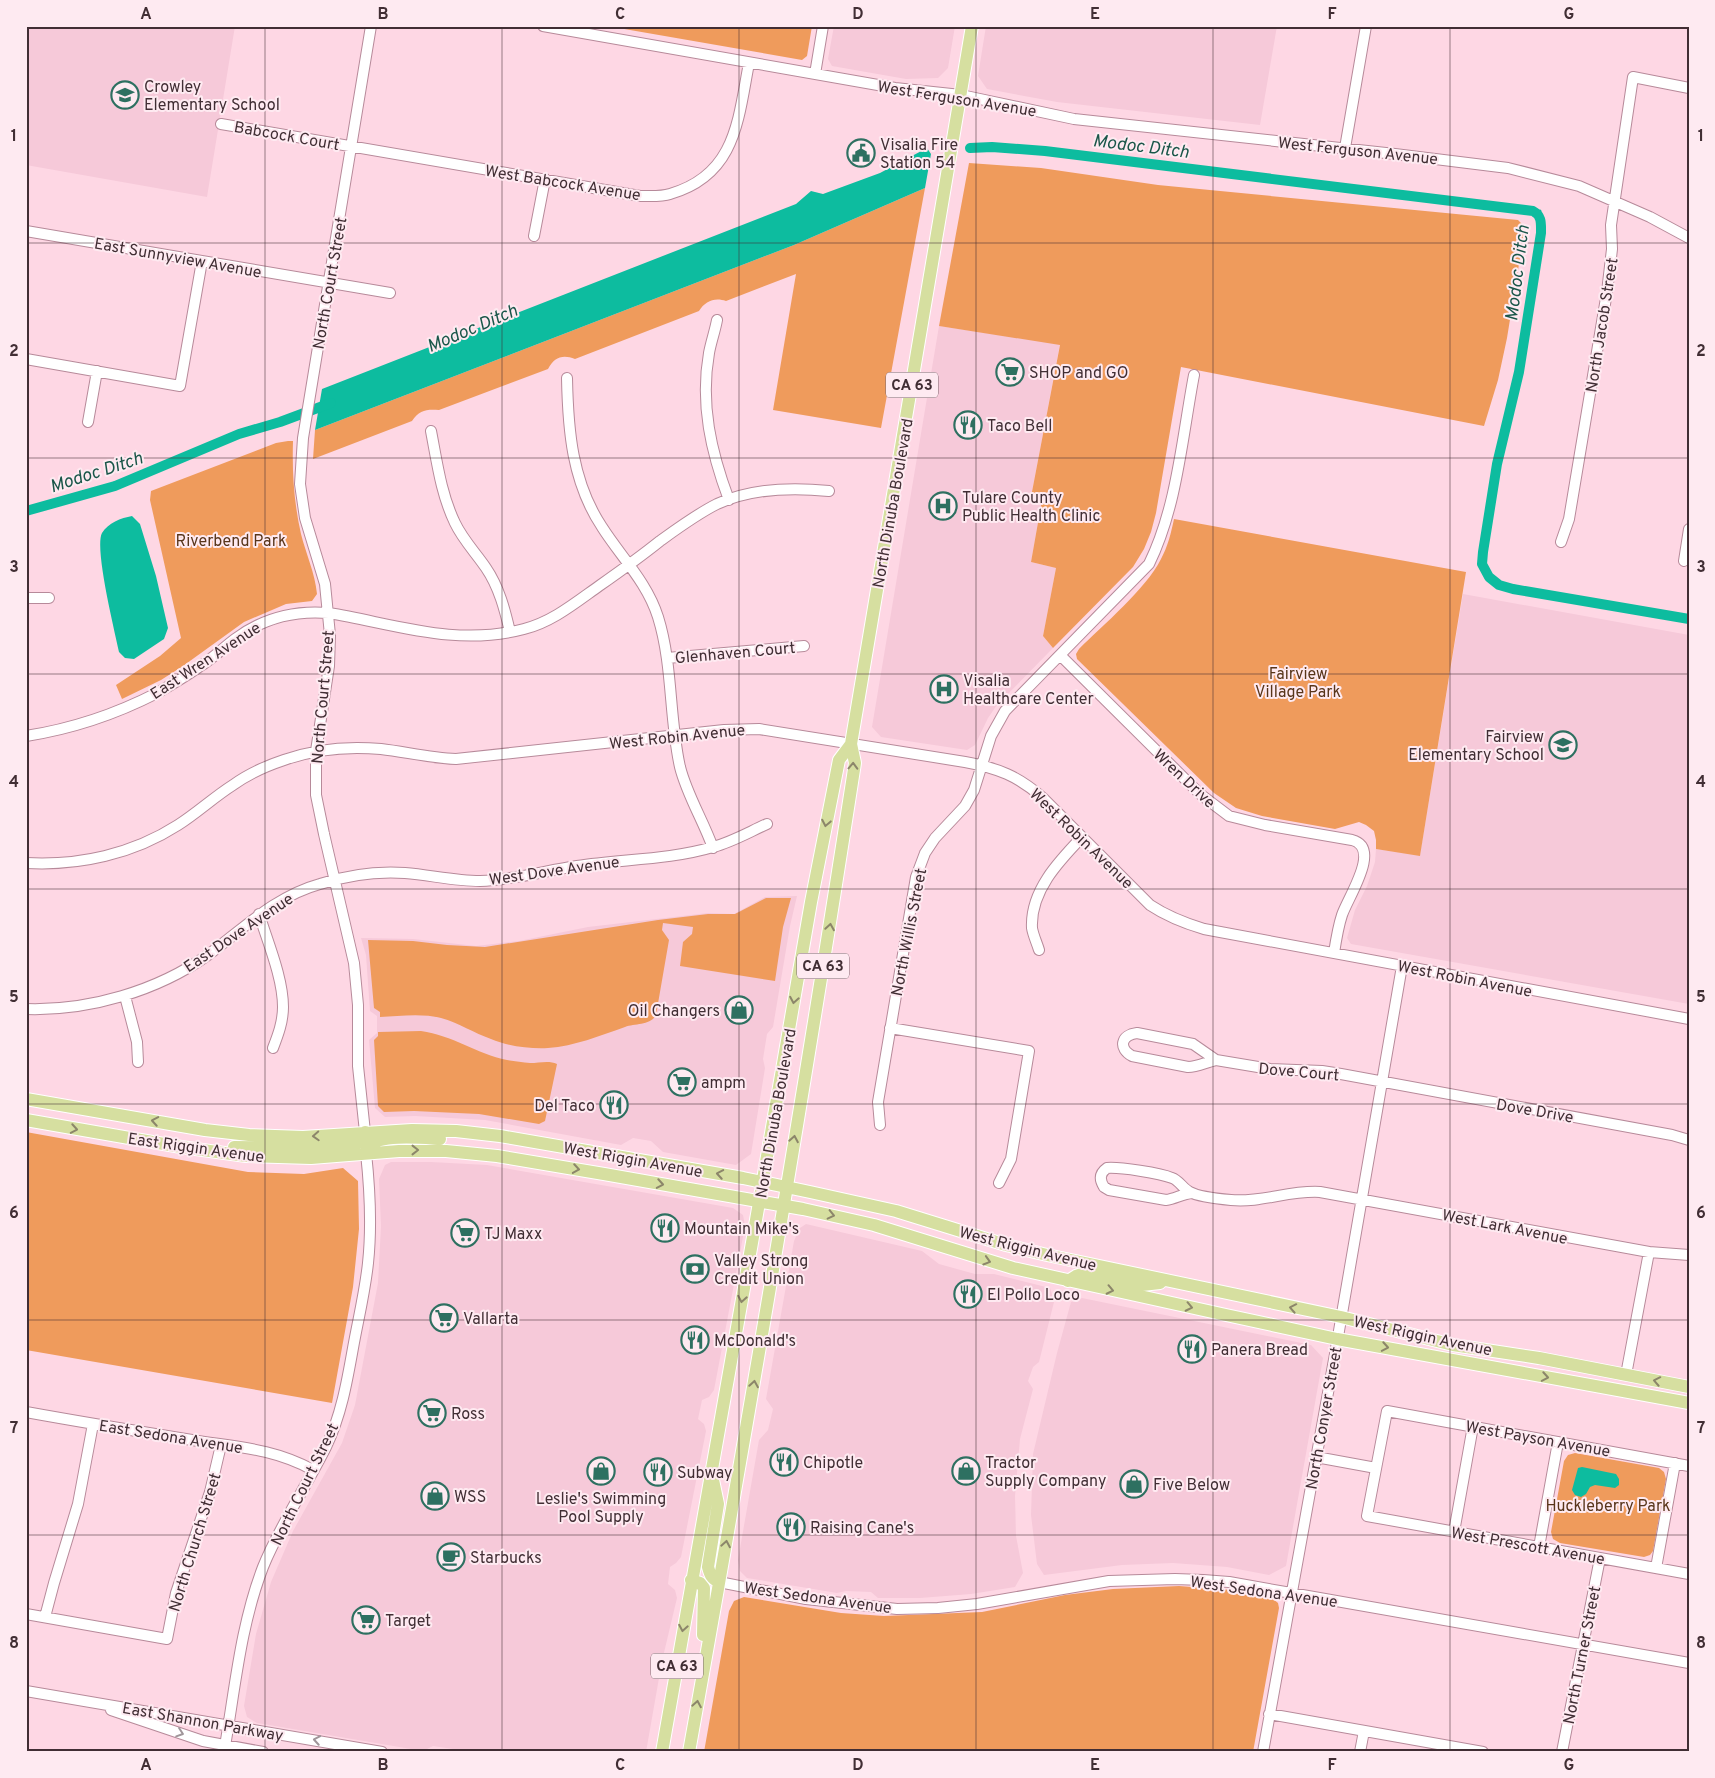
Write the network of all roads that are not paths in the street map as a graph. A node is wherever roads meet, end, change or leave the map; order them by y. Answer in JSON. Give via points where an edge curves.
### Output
{"nodes":[{"id":1,"x":371,"y":26,"type":"edge"},
{"id":2,"x":543,"y":26,"type":"edge"},
{"id":3,"x":823,"y":26,"type":"edge"},
{"id":4,"x":972,"y":26,"type":"edge"},
{"id":5,"x":1366,"y":26,"type":"edge"},
{"id":6,"x":749,"y":63,"type":"junction"},
{"id":7,"x":815,"y":74,"type":"junction"},
{"id":8,"x":1689,"y":88,"type":"edge"},
{"id":9,"x":961,"y":95,"type":"junction"},
{"id":10,"x":221,"y":124,"type":"dead end"},
{"id":11,"x":352,"y":147,"type":"junction"},
{"id":12,"x":1345,"y":148,"type":"junction"},
{"id":13,"x":545,"y":179,"type":"junction"},
{"id":14,"x":1614,"y":200,"type":"junction"},
{"id":15,"x":26,"y":231,"type":"edge"},
{"id":16,"x":534,"y":236,"type":"dead end"},
{"id":17,"x":1689,"y":238,"type":"edge"},
{"id":18,"x":202,"y":261,"type":"junction"},
{"id":19,"x":329,"y":283,"type":"junction"},
{"id":20,"x":390,"y":293,"type":"dead end"},
{"id":21,"x":717,"y":320,"type":"dead end"},
{"id":22,"x":26,"y":359,"type":"edge"},
{"id":23,"x":97,"y":371,"type":"junction"},
{"id":24,"x":1194,"y":375,"type":"dead end"},
{"id":25,"x":567,"y":378,"type":"dead end"},
{"id":26,"x":88,"y":422,"type":"dead end"},
{"id":27,"x":431,"y":431,"type":"dead end"},
{"id":28,"x":829,"y":491,"type":"dead end"},
{"id":29,"x":729,"y":500,"type":"junction"},
{"id":30,"x":1689,"y":529,"type":"edge"},
{"id":31,"x":1561,"y":542,"type":"dead end"},
{"id":32,"x":1684,"y":561,"type":"dead end"},
{"id":33,"x":629,"y":564,"type":"junction"},
{"id":34,"x":26,"y":598,"type":"edge"},
{"id":35,"x":50,"y":598,"type":"dead end"},
{"id":36,"x":329,"y":613,"type":"junction"},
{"id":37,"x":510,"y":632,"type":"junction"},
{"id":38,"x":804,"y":646,"type":"dead end"},
{"id":39,"x":1060,"y":655,"type":"junction"},
{"id":40,"x":667,"y":658,"type":"junction"},
{"id":41,"x":26,"y":736,"type":"edge"},
{"id":42,"x":676,"y":736,"type":"junction"},
{"id":43,"x":851,"y":744,"type":"junction"},
{"id":44,"x":316,"y":751,"type":"junction"},
{"id":45,"x":982,"y":765,"type":"junction"},
{"id":46,"x":767,"y":824,"type":"dead end"},
{"id":47,"x":1082,"y":837,"type":"junction"},
{"id":48,"x":713,"y":848,"type":"junction"},
{"id":49,"x":26,"y":863,"type":"edge"},
{"id":50,"x":334,"y":880,"type":"junction"},
{"id":51,"x":259,"y":914,"type":"junction"},
{"id":52,"x":1039,"y":950,"type":"dead end"},
{"id":53,"x":1334,"y":953,"type":"junction"},
{"id":54,"x":1402,"y":966,"type":"junction"},
{"id":55,"x":125,"y":996,"type":"junction"},
{"id":56,"x":26,"y":1009,"type":"edge"},
{"id":57,"x":1689,"y":1018,"type":"edge"},
{"id":58,"x":890,"y":1028,"type":"junction"},
{"id":59,"x":273,"y":1048,"type":"dead end"},
{"id":60,"x":1216,"y":1060,"type":"junction"},
{"id":61,"x":138,"y":1062,"type":"dead end"},
{"id":62,"x":1381,"y":1082,"type":"junction"},
{"id":63,"x":26,"y":1099,"type":"edge"},
{"id":64,"x":26,"y":1120,"type":"edge"},
{"id":65,"x":880,"y":1125,"type":"dead end"},
{"id":66,"x":365,"y":1132,"type":"junction"},
{"id":67,"x":511,"y":1138,"type":"junction"},
{"id":68,"x":1689,"y":1140,"type":"edge"},
{"id":69,"x":202,"y":1150,"type":"junction"},
{"id":70,"x":366,"y":1153,"type":"junction"},
{"id":71,"x":763,"y":1182,"type":"junction"},
{"id":72,"x":999,"y":1183,"type":"dead end"},
{"id":73,"x":786,"y":1187,"type":"junction"},
{"id":74,"x":1192,"y":1193,"type":"junction"},
{"id":75,"x":1362,"y":1199,"type":"junction"},
{"id":76,"x":760,"y":1201,"type":"junction"},
{"id":77,"x":784,"y":1205,"type":"junction"},
{"id":78,"x":1649,"y":1252,"type":"junction"},
{"id":79,"x":1689,"y":1255,"type":"edge"},
{"id":80,"x":1068,"y":1281,"type":"junction"},
{"id":81,"x":1172,"y":1282,"type":"junction"},
{"id":82,"x":1341,"y":1317,"type":"junction"},
{"id":83,"x":1338,"y":1338,"type":"junction"},
{"id":84,"x":1626,"y":1375,"type":"junction"},
{"id":85,"x":1689,"y":1386,"type":"edge"},
{"id":86,"x":1689,"y":1403,"type":"edge"},
{"id":87,"x":26,"y":1412,"type":"edge"},
{"id":88,"x":93,"y":1424,"type":"junction"},
{"id":89,"x":1473,"y":1426,"type":"junction"},
{"id":90,"x":1558,"y":1442,"type":"junction"},
{"id":91,"x":221,"y":1445,"type":"junction"},
{"id":92,"x":1316,"y":1458,"type":"junction"},
{"id":93,"x":1675,"y":1464,"type":"junction"},
{"id":94,"x":1689,"y":1466,"type":"edge"},
{"id":95,"x":1376,"y":1468,"type":"junction"},
{"id":96,"x":313,"y":1470,"type":"junction"},
{"id":97,"x":712,"y":1470,"type":"junction"},
{"id":98,"x":1454,"y":1532,"type":"junction"},
{"id":99,"x":1539,"y":1547,"type":"junction"},
{"id":100,"x":1600,"y":1558,"type":"junction"},
{"id":101,"x":1656,"y":1568,"type":"junction"},
{"id":102,"x":1689,"y":1574,"type":"edge"},
{"id":103,"x":691,"y":1580,"type":"junction"},
{"id":104,"x":719,"y":1582,"type":"junction"},
{"id":105,"x":1292,"y":1593,"type":"junction"},
{"id":106,"x":26,"y":1614,"type":"edge"},
{"id":107,"x":46,"y":1617,"type":"junction"},
{"id":108,"x":1582,"y":1644,"type":"junction"},
{"id":109,"x":1689,"y":1663,"type":"edge"},
{"id":110,"x":702,"y":1676,"type":"junction"},
{"id":111,"x":26,"y":1691,"type":"edge"},
{"id":112,"x":84,"y":1701,"type":"junction"},
{"id":113,"x":1269,"y":1714,"type":"junction"},
{"id":114,"x":229,"y":1724,"type":"junction"},
{"id":115,"x":1364,"y":1731,"type":"junction"},
{"id":116,"x":225,"y":1748,"type":"edge"},
{"id":117,"x":262,"y":1752,"type":"edge"},
{"id":118,"x":382,"y":1752,"type":"edge"},
{"id":119,"x":662,"y":1752,"type":"edge"},
{"id":120,"x":689,"y":1752,"type":"edge"},
{"id":121,"x":1263,"y":1752,"type":"edge"},
{"id":122,"x":1360,"y":1752,"type":"edge"},
{"id":123,"x":1482,"y":1752,"type":"edge"},
{"id":124,"x":1562,"y":1752,"type":"edge"}],
"edges":[{"from":1,"to":11,"type":"street","name":"North Court Street"},
{"from":2,"to":6,"type":"street","name":"West Ferguson Avenue"},
{"from":3,"to":7,"type":"street"},
{"from":4,"to":9,"type":"main road","name":"North Dinuba Boulevard","number":"CA 63"},
{"from":5,"to":12,"type":"street"},
{"from":6,"to":7,"type":"street","name":"West Ferguson Avenue"},
{"from":6,"to":13,"type":"street","name":"West Babcock Avenue","via":[[736,129],[727,152],[713,170],[694,184],[669,195],[640,196]]},
{"from":7,"to":9,"type":"street","name":"West Ferguson Avenue","via":[[894,88]]},
{"from":8,"to":14,"type":"street","name":"North Jacob Street","via":[[1633,77]]},
{"from":9,"to":12,"type":"street","name":"West Ferguson Avenue","via":[[1074,118]]},
{"from":9,"to":43,"type":"main road","name":"North Dinuba Boulevard","number":"CA 63"},
{"from":10,"to":11,"type":"street","name":"Babcock Court"},
{"from":11,"to":13,"type":"street","name":"West Babcock Avenue"},
{"from":11,"to":19,"type":"street","name":"North Court Street"},
{"from":12,"to":14,"type":"street","name":"West Ferguson Avenue","via":[[1508,168],[1579,186]]},
{"from":13,"to":16,"type":"street"},
{"from":14,"to":17,"type":"street","name":"West Ferguson Avenue"},
{"from":14,"to":31,"type":"street","name":"North Jacob Street","via":[[1607,292],[1569,519]]},
{"from":15,"to":18,"type":"street","name":"East Sunnyview Avenue"},
{"from":18,"to":19,"type":"street","name":"East Sunnyview Avenue"},
{"from":18,"to":23,"type":"street","via":[[180,386]]},
{"from":19,"to":20,"type":"street","name":"East Sunnyview Avenue"},
{"from":19,"to":36,"type":"street","name":"North Court Street","via":[[304,430],[300,484],[305,518],[325,584]]},
{"from":21,"to":29,"type":"street","via":[[709,353],[706,394],[714,456]]},
{"from":22,"to":23,"type":"street"},
{"from":23,"to":26,"type":"street"},
{"from":24,"to":39,"type":"street","name":"North Willis Street","via":[[1167,520],[1157,548],[1138,577]]},
{"from":25,"to":33,"type":"street","via":[[569,431],[580,481],[593,513]]},
{"from":27,"to":37,"type":"street","via":[[449,510],[463,537],[494,581]]},
{"from":28,"to":29,"type":"street","name":"East Wren Avenue","via":[[778,489]]},
{"from":29,"to":33,"type":"street","name":"East Wren Avenue","via":[[687,522]]},
{"from":30,"to":32,"type":"street"},
{"from":33,"to":37,"type":"street","name":"East Wren Avenue","via":[[566,611],[526,629]]},
{"from":33,"to":40,"type":"street","via":[[645,587],[658,616]]},
{"from":34,"to":35,"type":"street"},
{"from":36,"to":37,"type":"street","name":"East Wren Avenue","via":[[454,636]]},
{"from":36,"to":41,"type":"street","name":"East Wren Avenue","via":[[296,613],[262,623],[157,693],[92,720]]},
{"from":36,"to":44,"type":"street","name":"North Court Street","via":[[329,666]]},
{"from":38,"to":40,"type":"street","name":"Glenhaven Court"},
{"from":39,"to":45,"type":"street","name":"North Willis Street","via":[[1005,711],[991,736]]},
{"from":39,"to":53,"type":"street","name":"Wren Drive","via":[[1200,794],[1229,816],[1359,842],[1364,847],[1365,855],[1342,914]]},
{"from":40,"to":42,"type":"street"},
{"from":42,"to":43,"type":"street","name":"West Robin Avenue","via":[[759,729]]},
{"from":42,"to":44,"type":"street","name":"West Robin Avenue","via":[[456,759],[368,748]]},
{"from":42,"to":48,"type":"street","via":[[685,782]]},
{"from":43,"to":45,"type":"street","name":"West Robin Avenue"},
{"from":43,"to":71,"type":"main road","name":"North Dinuba Boulevard","number":"CA 63","one_way":true,"via":[[839,760]]},
{"from":73,"to":43,"type":"main road","name":"North Dinuba Boulevard","number":"CA 63","one_way":true,"via":[[855,763]]},
{"from":44,"to":49,"type":"street","name":"West Robin Avenue","via":[[259,770],[233,784],[176,826],[137,846],[82,861]]},
{"from":44,"to":50,"type":"street","name":"North Court Street","via":[[318,807]]},
{"from":45,"to":47,"type":"street","name":"West Robin Avenue","via":[[996,768],[1028,784]]},
{"from":45,"to":58,"type":"street","name":"North Willis Street","via":[[966,806],[935,838],[916,876]]},
{"from":46,"to":48,"type":"street","name":"West Dove Avenue"},
{"from":47,"to":52,"type":"street","via":[[1046,878],[1039,893],[1032,929]]},
{"from":47,"to":53,"type":"street","name":"West Robin Avenue","via":[[1150,905],[1180,922]]},
{"from":48,"to":50,"type":"street","name":"West Dove Avenue","via":[[496,880],[456,880],[387,873]]},
{"from":50,"to":51,"type":"street","name":"East Dove Avenue","via":[[290,895]]},
{"from":50,"to":66,"type":"street","name":"North Court Street","via":[[356,975],[358,1066]]},
{"from":51,"to":55,"type":"street","name":"East Dove Avenue","via":[[207,956]]},
{"from":51,"to":59,"type":"street","via":[[280,984],[283,1007],[281,1029]]},
{"from":53,"to":54,"type":"street","name":"West Robin Avenue"},
{"from":54,"to":57,"type":"street","name":"West Robin Avenue"},
{"from":54,"to":62,"type":"street","name":"North Conyer Street"},
{"from":55,"to":56,"type":"street","name":"East Dove Avenue","via":[[58,1008]]},
{"from":55,"to":61,"type":"street","via":[[137,1042]]},
{"from":58,"to":65,"type":"street","name":"North Willis Street","via":[[878,1102]]},
{"from":58,"to":72,"type":"street","via":[[1029,1051],[1011,1159]]},
{"from":60,"to":60,"type":"street","name":"Dove Court","via":[[1193,1044],[1137,1033],[1124,1039],[1125,1052],[1132,1056],[1188,1067]]},
{"from":60,"to":62,"type":"street","name":"Dove Court","via":[[1270,1069],[1322,1071]]},
{"from":62,"to":68,"type":"street","name":"Dove Drive"},
{"from":62,"to":75,"type":"street","name":"North Conyer Street"},
{"from":66,"to":63,"type":"main road","name":"East Riggin Avenue","one_way":true,"via":[[303,1137],[238,1134]]},
{"from":64,"to":69,"type":"main road","name":"East Riggin Avenue","one_way":true},
{"from":66,"to":67,"type":"main road","name":"West Riggin Avenue","via":[[434,1130]]},
{"from":66,"to":69,"type":"main road","via":[[356,1144],[349,1145]]},
{"from":67,"to":70,"type":"main road","via":[[389,1139],[372,1142]]},
{"from":71,"to":67,"type":"main road","name":"West Riggin Avenue","one_way":true},
{"from":69,"to":70,"type":"main road","name":"East Riggin Avenue","via":[[279,1158]]},
{"from":70,"to":76,"type":"main road","name":"West Riggin Avenue","one_way":true,"via":[[410,1150],[486,1155]]},
{"from":70,"to":96,"type":"street","name":"North Court Street","via":[[370,1214],[365,1282],[342,1402],[326,1446]]},
{"from":71,"to":73,"type":"main road","name":"West Riggin Avenue"},
{"from":71,"to":76,"type":"main road","name":"North Dinuba Boulevard","number":"CA 63"},
{"from":73,"to":77,"type":"main road","name":"North Dinuba Boulevard","number":"CA 63"},
{"from":73,"to":81,"type":"main road","name":"West Riggin Avenue","via":[[896,1211],[1036,1252]]},
{"from":74,"to":74,"type":"street","via":[[1177,1180],[1145,1173],[1107,1168],[1100,1177],[1109,1190],[1166,1200]]},
{"from":74,"to":75,"type":"street","name":"West Lark Avenue","via":[[1253,1200],[1310,1191]]},
{"from":75,"to":78,"type":"street","name":"West Lark Avenue"},
{"from":75,"to":82,"type":"street","name":"North Conyer Street"},
{"from":76,"to":77,"type":"main road","name":"West Riggin Avenue"},
{"from":76,"to":97,"type":"main road","name":"North Dinuba Boulevard","number":"CA 63","one_way":true},
{"from":77,"to":80,"type":"main road","name":"West Riggin Avenue","one_way":true,"via":[[884,1227],[993,1263]]},
{"from":104,"to":77,"type":"main road","name":"North Dinuba Boulevard","number":"CA 63","one_way":true},
{"from":78,"to":79,"type":"street","name":"West Lark Avenue"},
{"from":78,"to":84,"type":"street"},
{"from":80,"to":81,"type":"main road","via":[[1082,1274],[1142,1285]]},
{"from":80,"to":83,"type":"main road","name":"West Riggin Avenue","one_way":true},
{"from":82,"to":81,"type":"main road","name":"West Riggin Avenue","one_way":true},
{"from":82,"to":83,"type":"street","name":"North Conyer Street"},
{"from":82,"to":84,"type":"main road","name":"West Riggin Avenue","via":[[1454,1344]]},
{"from":83,"to":86,"type":"main road","name":"West Riggin Avenue","one_way":true},
{"from":83,"to":92,"type":"street","name":"North Conyer Street"},
{"from":85,"to":84,"type":"main road","name":"West Riggin Avenue","one_way":true},
{"from":87,"to":88,"type":"street","name":"East Sedona Avenue"},
{"from":88,"to":91,"type":"street","name":"East Sedona Avenue"},
{"from":88,"to":107,"type":"street","via":[[78,1504]]},
{"from":89,"to":90,"type":"street","name":"West Payson Avenue"},
{"from":89,"to":95,"type":"street","name":"West Payson Avenue","via":[[1388,1410]]},
{"from":89,"to":98,"type":"street"},
{"from":90,"to":93,"type":"street","name":"West Payson Avenue"},
{"from":90,"to":99,"type":"street"},
{"from":91,"to":96,"type":"street","name":"East Sedona Avenue","via":[[265,1450],[296,1460]]},
{"from":91,"to":107,"type":"street","name":"North Church Street","via":[[210,1492],[176,1593],[167,1639]]},
{"from":92,"to":95,"type":"street"},
{"from":92,"to":105,"type":"street","name":"North Conyer Street"},
{"from":93,"to":94,"type":"street","name":"West Payson Avenue"},
{"from":93,"to":101,"type":"street"},
{"from":95,"to":98,"type":"street","name":"West Prescott Avenue","via":[[1367,1516]]},
{"from":96,"to":114,"type":"street","name":"North Court Street","via":[[274,1543],[250,1606]]},
{"from":97,"to":103,"type":"main road","name":"North Dinuba Boulevard","number":"CA 63"},
{"from":97,"to":104,"type":"main road","via":[[718,1504],[708,1567],[713,1580]]},
{"from":98,"to":99,"type":"street","name":"West Prescott Avenue"},
{"from":99,"to":100,"type":"street","name":"West Prescott Avenue"},
{"from":100,"to":101,"type":"street","name":"West Prescott Avenue"},
{"from":100,"to":108,"type":"street","name":"North Turner Street"},
{"from":101,"to":102,"type":"street","name":"West Prescott Avenue"},
{"from":103,"to":110,"type":"main road","via":[[704,1588]]},
{"from":103,"to":119,"type":"main road","name":"North Dinuba Boulevard","number":"CA 63","one_way":true},
{"from":104,"to":105,"type":"street","name":"West Sedona Avenue","via":[[806,1599],[897,1609],[978,1604],[1109,1581],[1176,1578],[1229,1582]]},
{"from":104,"to":110,"type":"main road","name":"North Dinuba Boulevard","number":"CA 63"},
{"from":105,"to":108,"type":"street","name":"West Sedona Avenue"},
{"from":105,"to":113,"type":"street","name":"North Conyer Street"},
{"from":106,"to":107,"type":"street"},
{"from":108,"to":109,"type":"street","name":"West Sedona Avenue"},
{"from":108,"to":124,"type":"street","name":"North Turner Street"},
{"from":120,"to":110,"type":"main road","name":"North Dinuba Boulevard","number":"CA 63","one_way":true},
{"from":111,"to":112,"type":"street","name":"East Shannon Parkway"},
{"from":112,"to":114,"type":"street","name":"East Shannon Parkway"},
{"from":112,"to":116,"type":"street","name":"East Shannon Parkway","one_way":true},
{"from":113,"to":115,"type":"street"},
{"from":113,"to":121,"type":"street","name":"North Conyer Street"},
{"from":114,"to":116,"type":"street","name":"North Court Street"},
{"from":118,"to":114,"type":"street","name":"East Shannon Parkway","one_way":true},
{"from":115,"to":122,"type":"street"},
{"from":115,"to":123,"type":"street"},
{"from":116,"to":117,"type":"street","name":"East Shannon Parkway"}]}
